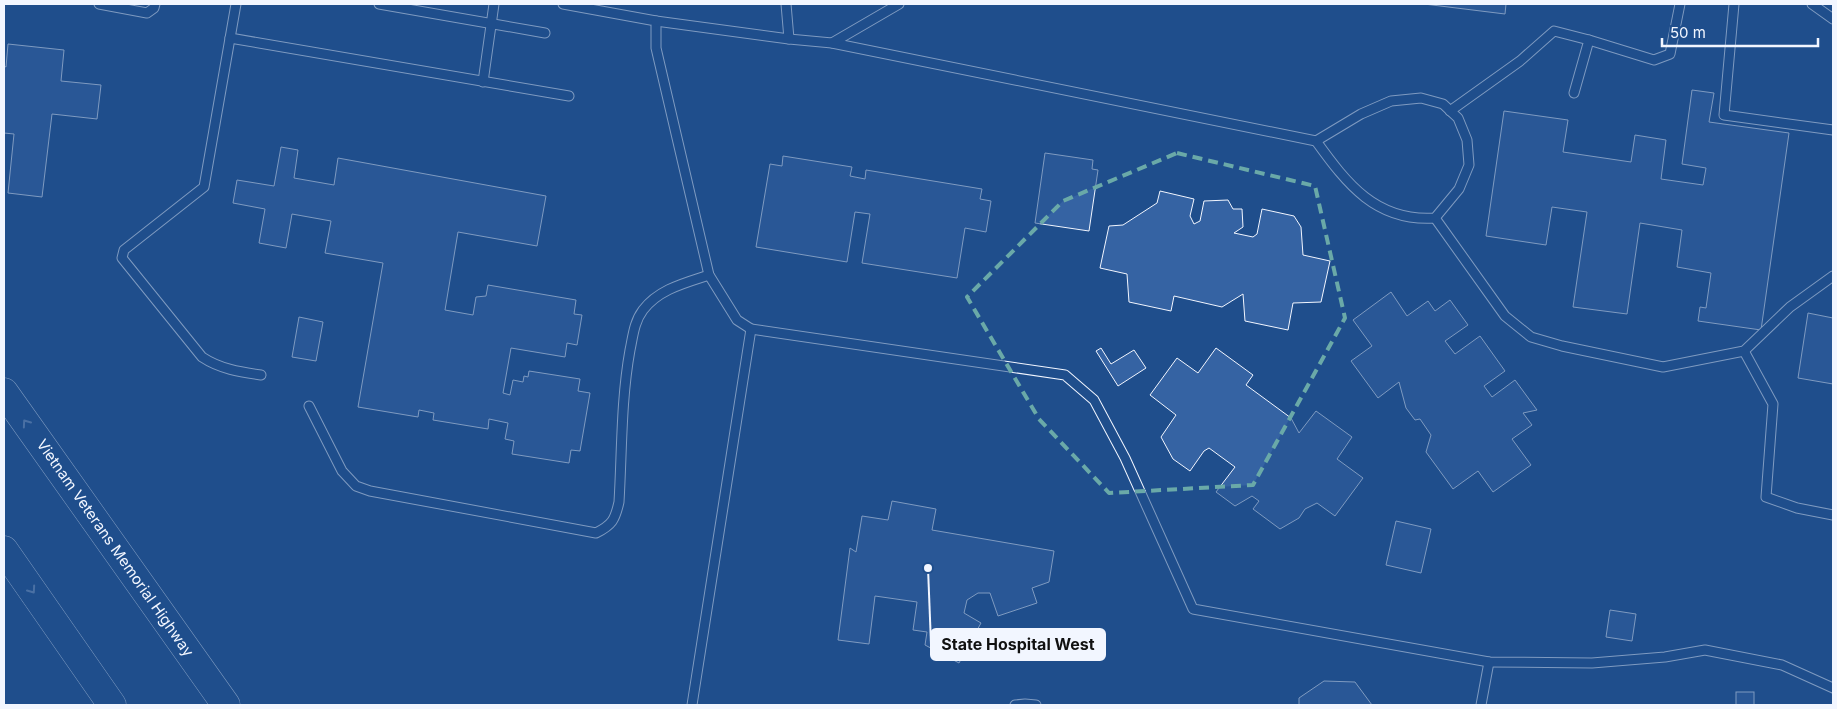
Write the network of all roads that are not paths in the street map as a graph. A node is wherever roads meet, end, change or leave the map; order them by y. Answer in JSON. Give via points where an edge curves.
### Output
{"nodes":[{"id":1,"x":99,"y":4,"type":"edge"},
{"id":2,"x":155,"y":4,"type":"edge"},
{"id":3,"x":236,"y":4,"type":"edge"},
{"id":4,"x":379,"y":4,"type":"edge"},
{"id":5,"x":494,"y":4,"type":"edge"},
{"id":6,"x":563,"y":4,"type":"edge"},
{"id":7,"x":786,"y":4,"type":"edge"},
{"id":8,"x":899,"y":4,"type":"edge"},
{"id":9,"x":1680,"y":4,"type":"edge"},
{"id":10,"x":1734,"y":4,"type":"edge"},
{"id":11,"x":1812,"y":4,"type":"edge"},
{"id":12,"x":1833,"y":19,"type":"edge"},
{"id":13,"x":656,"y":21,"type":"junction"},
{"id":14,"x":492,"y":24,"type":"junction"},
{"id":15,"x":545,"y":33,"type":"dead end"},
{"id":16,"x":230,"y":38,"type":"junction"},
{"id":17,"x":789,"y":39,"type":"junction"},
{"id":18,"x":1589,"y":40,"type":"junction"},
{"id":19,"x":832,"y":43,"type":"junction"},
{"id":20,"x":483,"y":82,"type":"junction"},
{"id":21,"x":1574,"y":93,"type":"dead end"},
{"id":22,"x":569,"y":96,"type":"dead end"},
{"id":23,"x":1450,"y":111,"type":"junction"},
{"id":24,"x":1833,"y":130,"type":"edge"},
{"id":25,"x":1316,"y":141,"type":"junction"},
{"id":26,"x":1435,"y":218,"type":"junction"},
{"id":27,"x":709,"y":275,"type":"junction"},
{"id":28,"x":1833,"y":276,"type":"edge"},
{"id":29,"x":751,"y":328,"type":"junction"},
{"id":30,"x":1744,"y":351,"type":"junction"},
{"id":31,"x":261,"y":375,"type":"dead end"},
{"id":32,"x":4,"y":392,"type":"edge"},
{"id":33,"x":309,"y":406,"type":"dead end"},
{"id":34,"x":1833,"y":515,"type":"edge"},
{"id":35,"x":4,"y":550,"type":"edge"},
{"id":36,"x":1489,"y":662,"type":"junction"},
{"id":37,"x":1833,"y":688,"type":"edge"},
{"id":38,"x":112,"y":705,"type":"edge"},
{"id":39,"x":226,"y":705,"type":"edge"},
{"id":40,"x":692,"y":705,"type":"edge"},
{"id":41,"x":1016,"y":705,"type":"edge"},
{"id":42,"x":1036,"y":705,"type":"edge"},
{"id":43,"x":1481,"y":705,"type":"edge"}],
"edges":[{"from":1,"to":2,"type":"lane","via":[[147,13]]},
{"from":3,"to":16,"type":"lane"},
{"from":4,"to":14,"type":"lane"},
{"from":5,"to":14,"type":"lane"},
{"from":6,"to":13,"type":"lane"},
{"from":7,"to":17,"type":"lane"},
{"from":8,"to":19,"type":"lane"},
{"from":9,"to":18,"type":"lane","via":[[1670,54],[1654,60]]},
{"from":10,"to":24,"type":"lane","via":[[1724,115]]},
{"from":11,"to":12,"type":"lane"},
{"from":13,"to":17,"type":"lane"},
{"from":13,"to":27,"type":"lane","via":[[656,48]]},
{"from":14,"to":15,"type":"lane"},
{"from":14,"to":20,"type":"lane"},
{"from":16,"to":20,"type":"lane"},
{"from":16,"to":31,"type":"lane","via":[[204,187],[124,250],[122,258],[202,357],[237,372]]},
{"from":17,"to":19,"type":"lane"},
{"from":18,"to":21,"type":"lane"},
{"from":18,"to":23,"type":"lane","via":[[1554,31],[1520,61]]},
{"from":19,"to":25,"type":"lane"},
{"from":20,"to":22,"type":"lane"},
{"from":23,"to":25,"type":"lane","via":[[1443,104],[1421,98],[1391,101],[1361,114]]},
{"from":23,"to":26,"type":"lane","via":[[1458,118],[1467,140],[1469,165],[1459,189]]},
{"from":25,"to":26,"type":"lane","via":[[1341,175],[1364,198],[1387,211],[1418,220]]},
{"from":26,"to":30,"type":"lane","via":[[1505,316],[1531,337],[1663,367]]},
{"from":27,"to":29,"type":"lane","via":[[737,320]]},
{"from":27,"to":33,"type":"lane","via":[[660,294],[642,311],[635,326],[626,376],[619,502],[609,527],[596,533],[356,486],[342,471]]},
{"from":28,"to":30,"type":"lane","via":[[1790,307]]},
{"from":29,"to":36,"type":"lane","via":[[1065,375],[1094,400],[1125,458],[1192,609]]},
{"from":29,"to":40,"type":"lane"},
{"from":30,"to":34,"type":"lane","via":[[1773,404],[1766,497],[1797,508]]},
{"from":39,"to":32,"type":"highway","name":"Vietnam Veterans Memorial Highway","one_way":true},
{"from":35,"to":38,"type":"highway","one_way":true},
{"from":36,"to":37,"type":"lane","via":[[1592,663],[1705,650],[1782,665]]},
{"from":36,"to":43,"type":"lane"},
{"from":41,"to":42,"type":"lane"}]}
